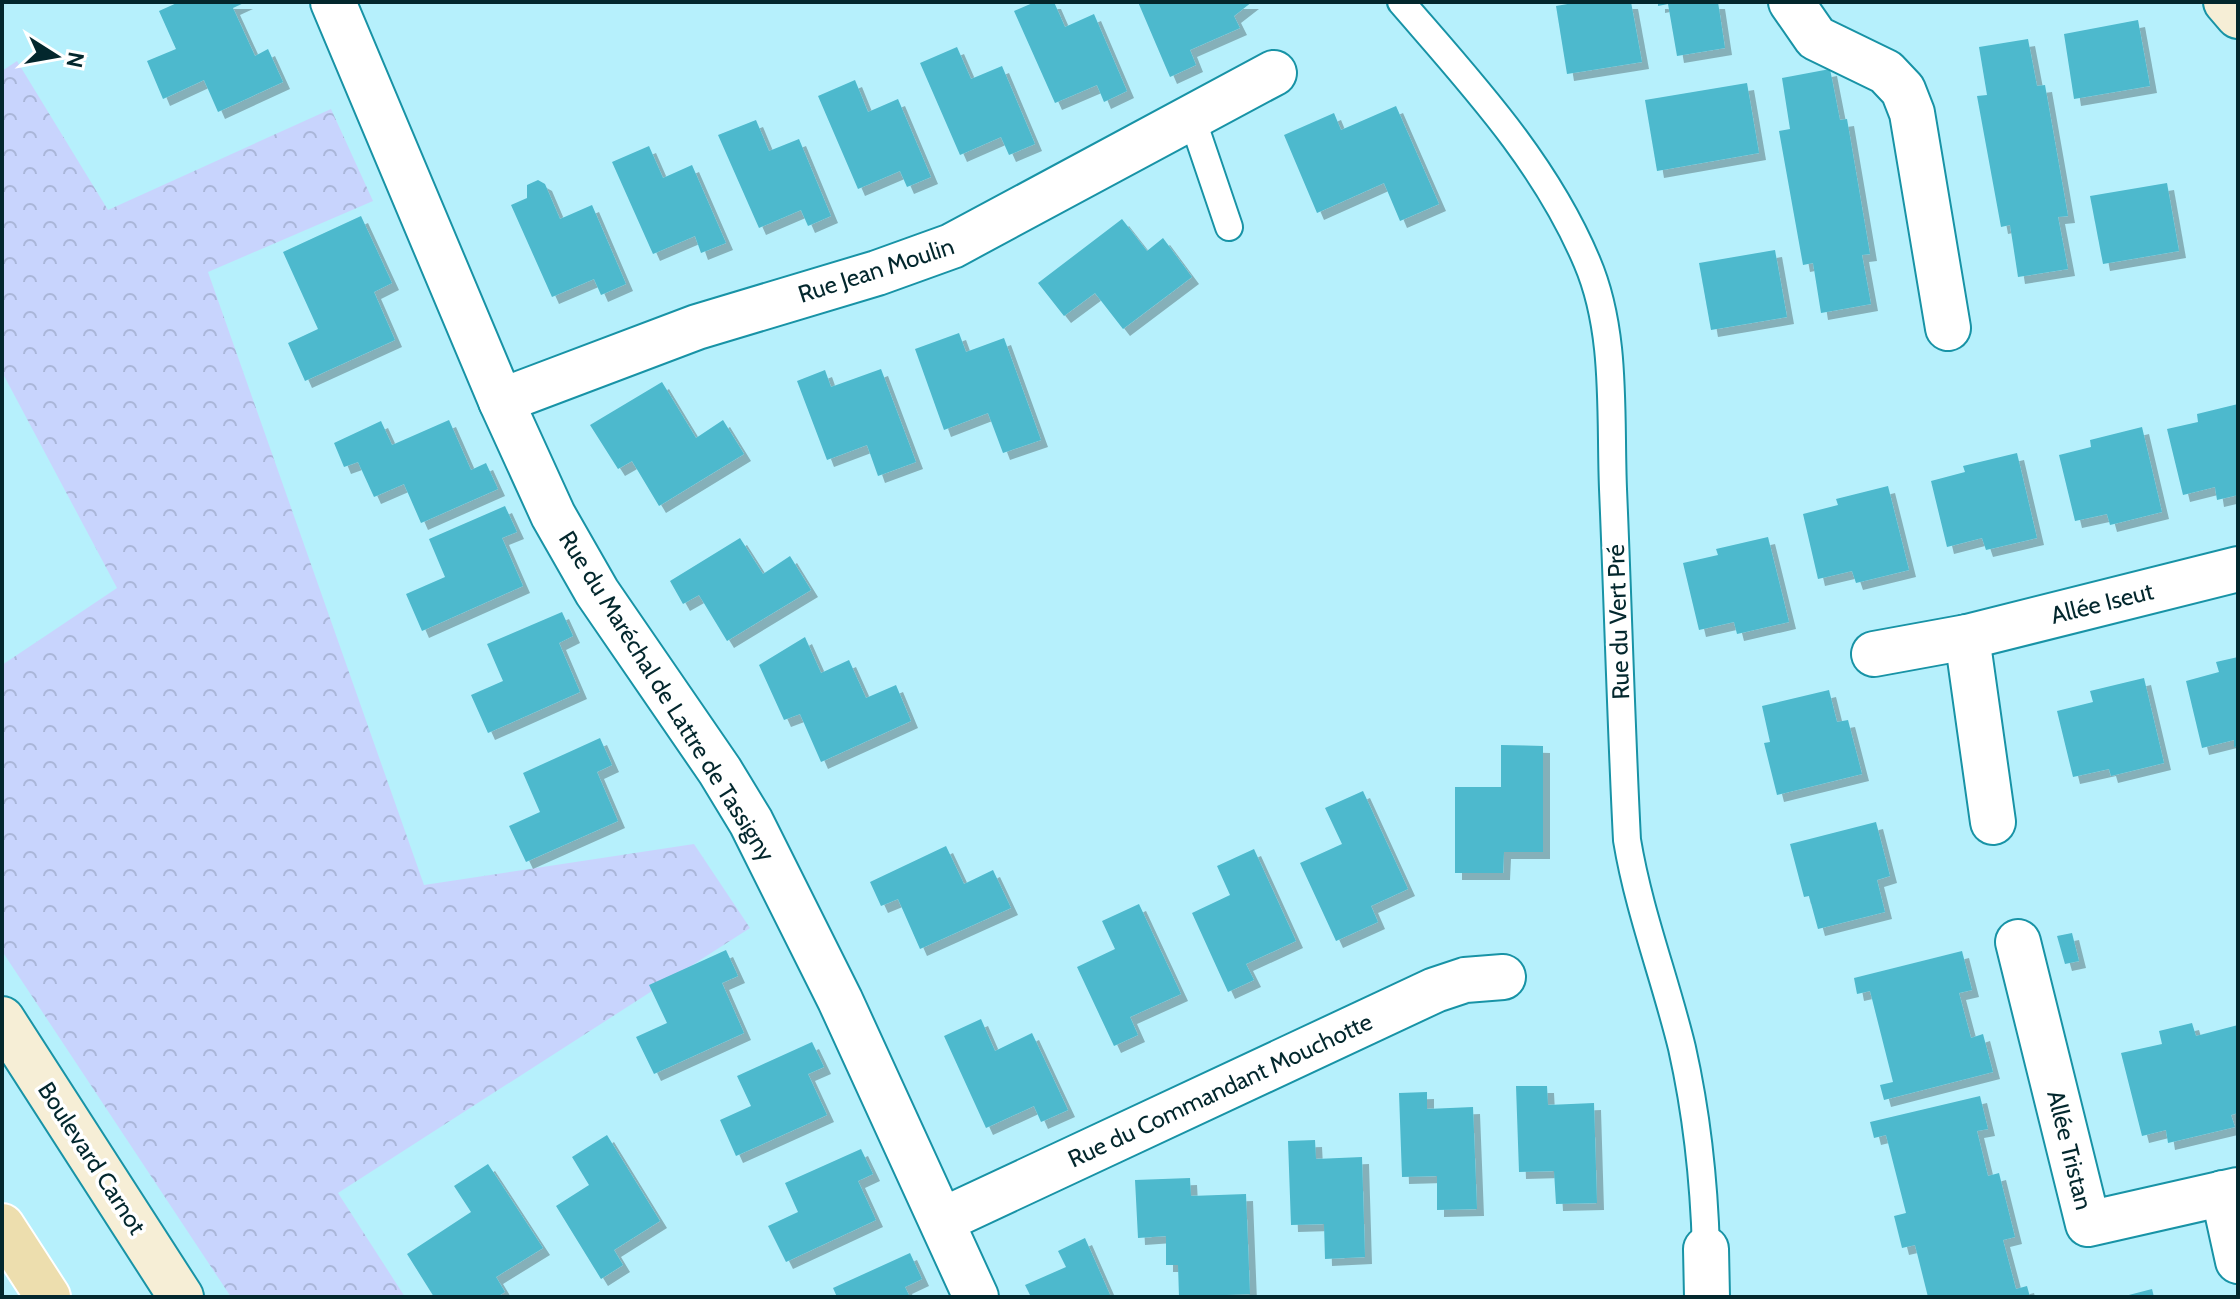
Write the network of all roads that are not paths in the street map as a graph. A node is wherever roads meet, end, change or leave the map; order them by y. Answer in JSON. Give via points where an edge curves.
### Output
{"nodes":[{"id":1,"x":333,"y":2,"type":"edge"},
{"id":2,"x":1401,"y":2,"type":"edge"},
{"id":3,"x":1791,"y":2,"type":"edge"},
{"id":4,"x":2226,"y":2,"type":"edge"},
{"id":5,"x":2238,"y":16,"type":"edge"},
{"id":6,"x":1274,"y":73,"type":"dead end"},
{"id":7,"x":1192,"y":118,"type":"junction"},
{"id":8,"x":1229,"y":227,"type":"dead end"},
{"id":9,"x":1948,"y":328,"type":"dead end"},
{"id":10,"x":501,"y":401,"type":"junction"},
{"id":11,"x":2238,"y":569,"type":"edge"},
{"id":12,"x":1967,"y":637,"type":"junction"},
{"id":13,"x":1874,"y":654,"type":"dead end"},
{"id":14,"x":1993,"y":822,"type":"dead end"},
{"id":15,"x":2018,"y":942,"type":"dead end"},
{"id":16,"x":1503,"y":977,"type":"dead end"},
{"id":17,"x":2,"y":1019,"type":"edge"},
{"id":18,"x":2230,"y":1192,"type":"edge"},
{"id":19,"x":943,"y":1220,"type":"junction"},
{"id":20,"x":2,"y":1226,"type":"edge"},
{"id":21,"x":1706,"y":1249,"type":"joint"},
{"id":22,"x":2238,"y":1261,"type":"edge"},
{"id":23,"x":48,"y":1297,"type":"edge"},
{"id":24,"x":181,"y":1297,"type":"edge"},
{"id":25,"x":976,"y":1297,"type":"edge"},
{"id":26,"x":1707,"y":1297,"type":"edge"}],
"edges":[{"from":1,"to":10,"type":"street","name":"Rue du Maréchal de Lattre de Tassigny"},
{"from":2,"to":21,"type":"lane","name":"Rue du Vert Pré","via":[[1499,117],[1548,185],[1588,265],[1601,307],[1610,384],[1627,840],[1693,1103]]},
{"from":3,"to":9,"type":"street","via":[[1816,38],[1878,67],[1903,90],[1912,113]]},
{"from":4,"to":5,"type":"street"},
{"from":6,"to":7,"type":"street","name":"Rue Jean Moulin"},
{"from":7,"to":8,"type":"lane"},
{"from":7,"to":10,"type":"street","name":"Rue Jean Moulin","via":[[952,246],[697,327]]},
{"from":10,"to":19,"type":"street","name":"Rue du Maréchal de Lattre de Tassigny","via":[[572,553],[751,822]]},
{"from":11,"to":12,"type":"street","name":"Allée Iseut"},
{"from":12,"to":13,"type":"street","name":"Allée Iseut"},
{"from":12,"to":14,"type":"street"},
{"from":15,"to":18,"type":"street","name":"Allée Tristan","via":[[2088,1224]]},
{"from":16,"to":19,"type":"street","name":"Rue du Commandant Mouchotte","via":[[1465,980],[1435,990]]},
{"from":17,"to":24,"type":"street","name":"Boulevard Carnot"},
{"from":18,"to":22,"type":"street","name":"Allée Tristan"},
{"from":19,"to":25,"type":"street","name":"Rue du Maréchal de Lattre de Tassigny"},
{"from":20,"to":23,"type":"main road"},
{"from":21,"to":26,"type":"street","name":"Rue du Vert Pré"}]}
